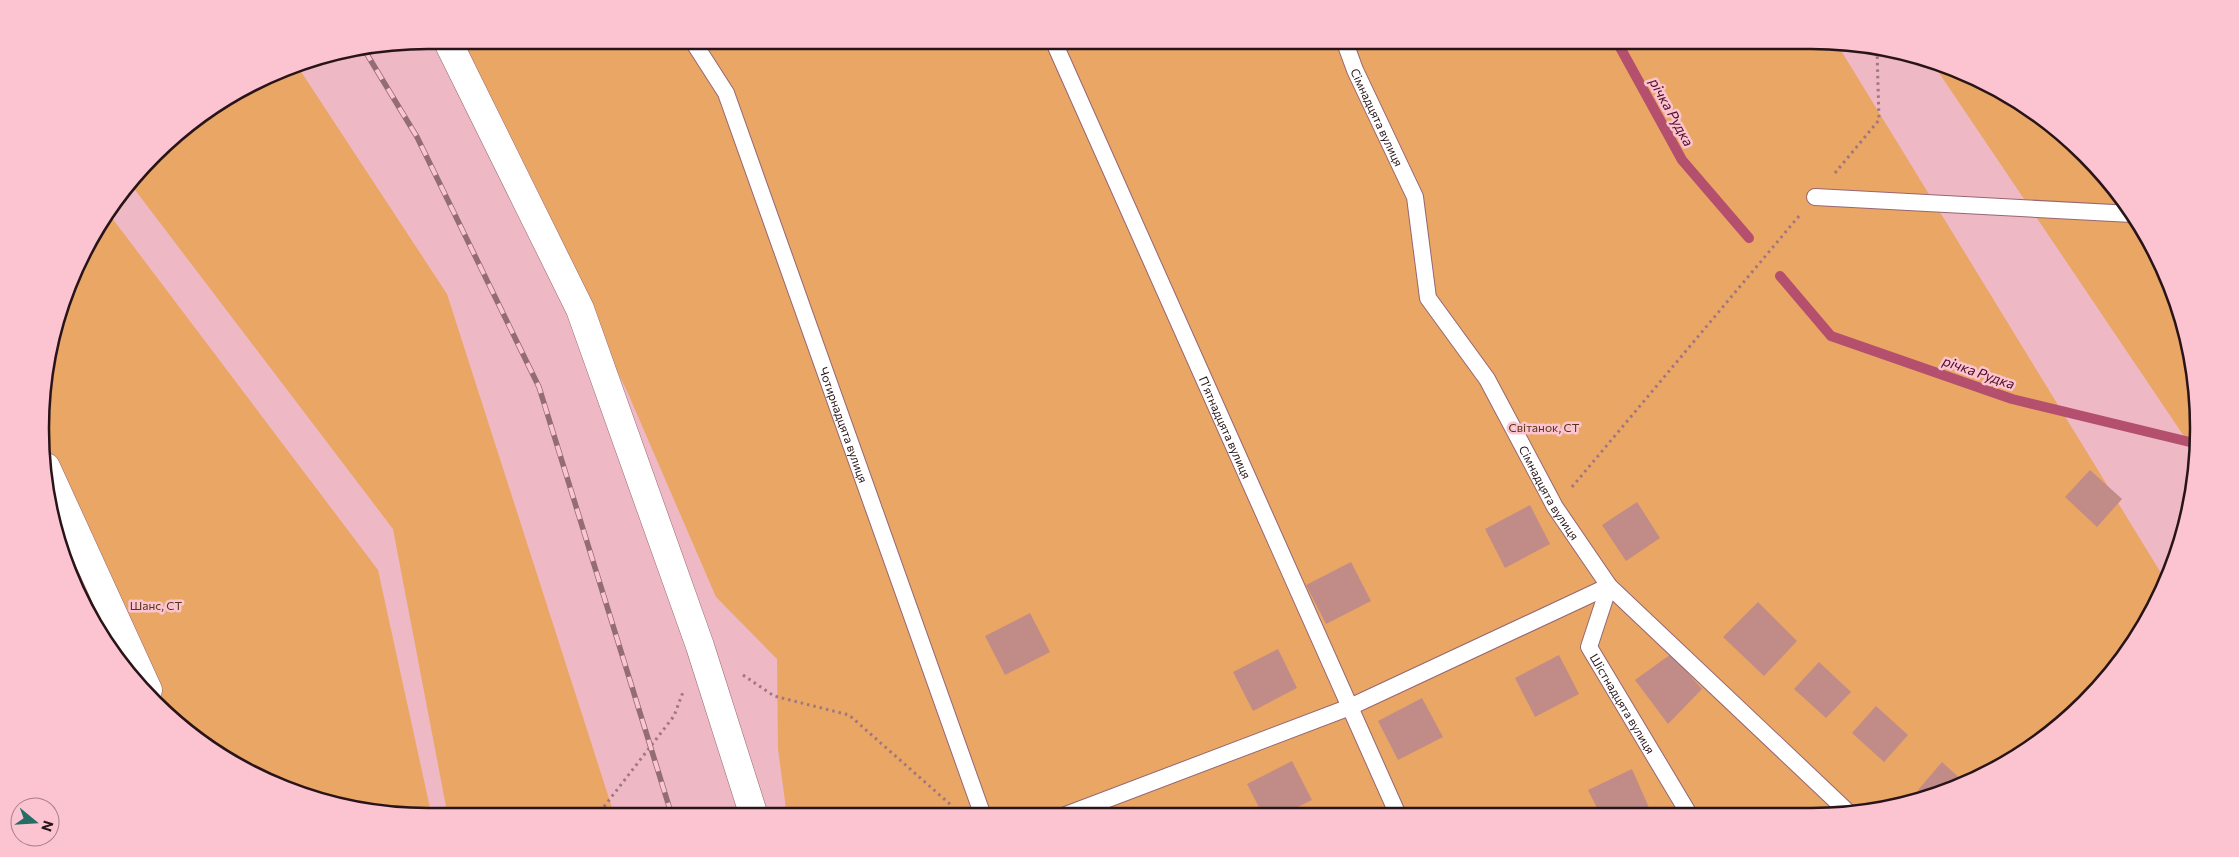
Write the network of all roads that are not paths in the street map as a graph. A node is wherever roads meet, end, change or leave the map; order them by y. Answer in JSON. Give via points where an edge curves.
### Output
{"nodes":[{"id":1,"x":451,"y":49,"type":"edge"},
{"id":2,"x":698,"y":49,"type":"edge"},
{"id":3,"x":1057,"y":49,"type":"edge"},
{"id":4,"x":1347,"y":49,"type":"edge"},
{"id":5,"x":1814,"y":197,"type":"road end"},
{"id":6,"x":2123,"y":214,"type":"edge"},
{"id":7,"x":53,"y":485,"type":"edge"},
{"id":8,"x":1609,"y":586,"type":"junction"},
{"id":9,"x":143,"y":679,"type":"edge"},
{"id":10,"x":1350,"y":707,"type":"junction"},
{"id":11,"x":1842,"y":806,"type":"edge"},
{"id":12,"x":751,"y":808,"type":"edge"},
{"id":13,"x":980,"y":808,"type":"edge"},
{"id":14,"x":1084,"y":808,"type":"edge"},
{"id":15,"x":1395,"y":808,"type":"edge"},
{"id":16,"x":1685,"y":808,"type":"edge"}],
"edges":[{"from":1,"to":12,"type":"street","via":[[580,309],[700,646]]},
{"from":2,"to":13,"type":"lane","name":"Чотирнадцята вулиця","via":[[726,93]]},
{"from":3,"to":10,"type":"lane","name":"П’ятнадцята вулиця"},
{"from":4,"to":8,"type":"lane","name":"Сімнадцята вулиця","via":[[1415,197],[1428,298],[1487,379],[1555,507]]},
{"from":5,"to":6,"type":"lane"},
{"from":7,"to":9,"type":"street"},
{"from":8,"to":10,"type":"lane"},
{"from":8,"to":11,"type":"lane","name":"Сімнадцята вулиця"},
{"from":8,"to":16,"type":"lane","name":"Шістнадцята вулиця","via":[[1589,647]]},
{"from":10,"to":14,"type":"lane"},
{"from":10,"to":15,"type":"lane","name":"П’ятнадцята вулиця"}]}
